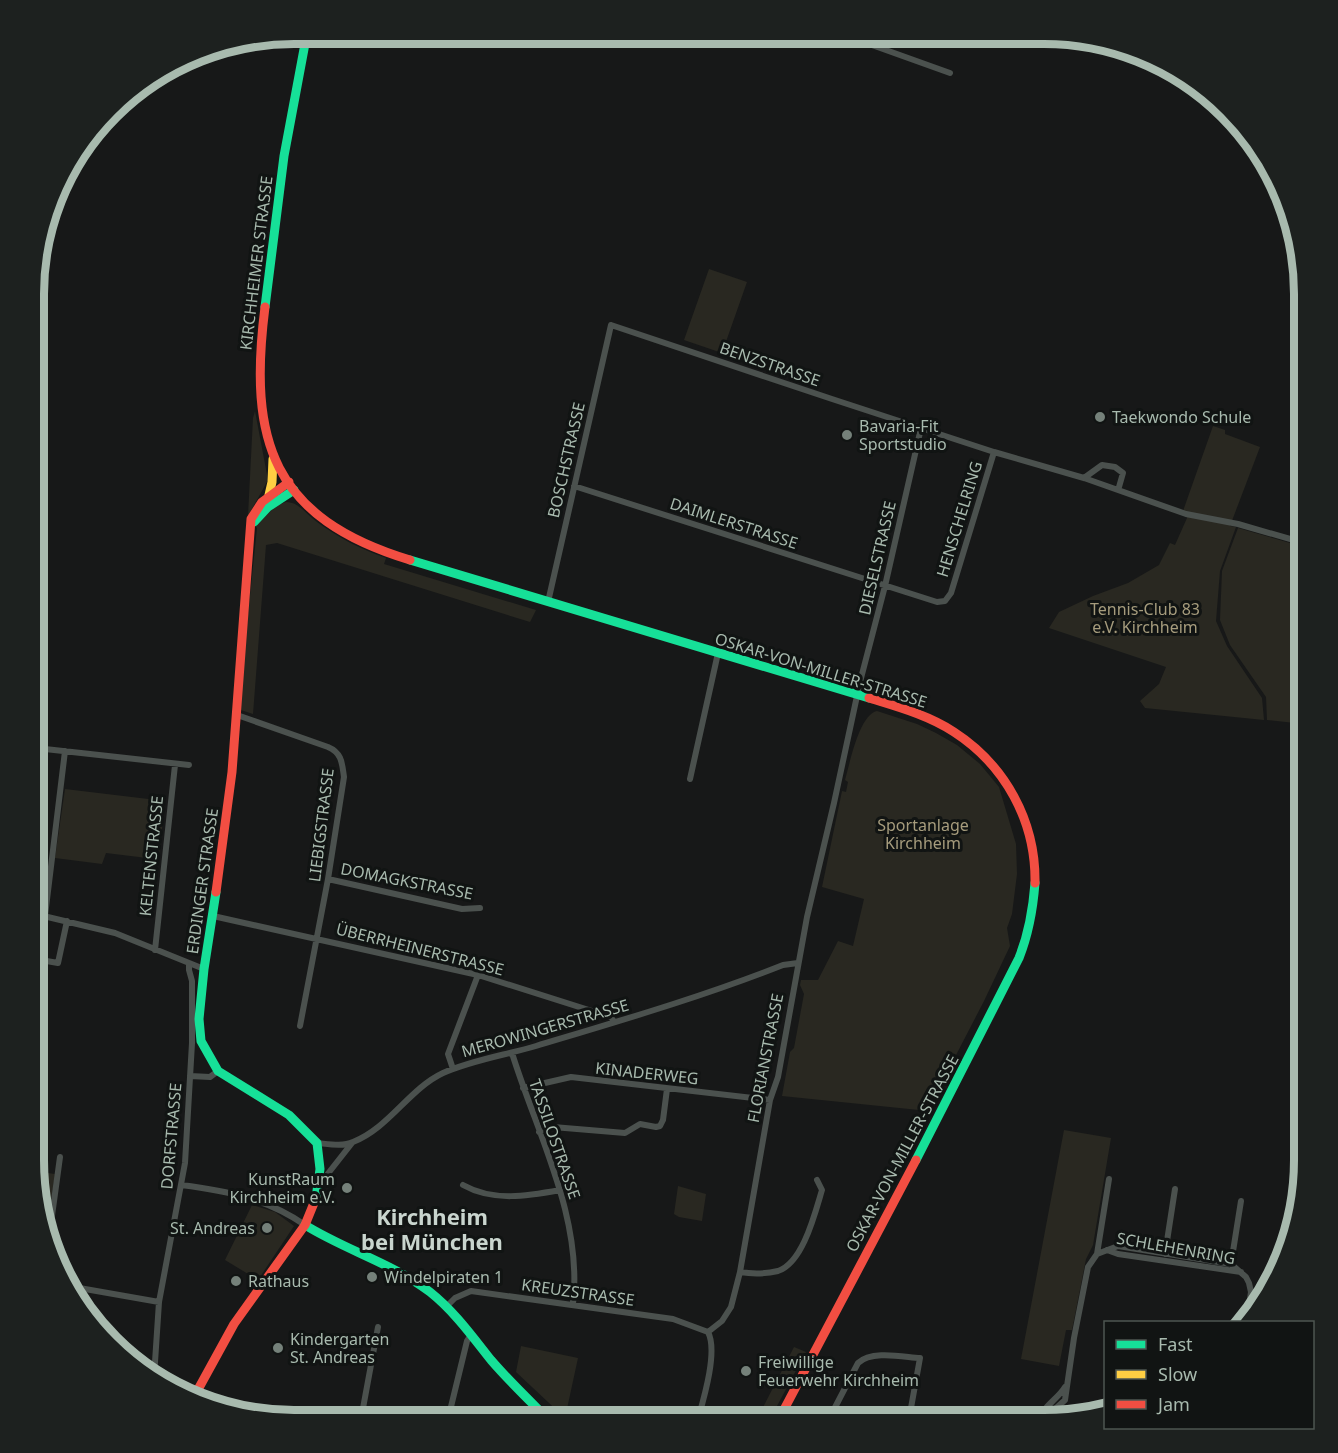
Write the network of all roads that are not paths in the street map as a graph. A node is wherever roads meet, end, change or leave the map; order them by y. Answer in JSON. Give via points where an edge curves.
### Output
{"nodes":[{"id":1,"x":305,"y":44,"type":"edge"},
{"id":2,"x":870,"y":44,"type":"edge"},
{"id":3,"x":950,"y":73,"type":"dead end"},
{"id":4,"x":611,"y":325,"type":"joint"},
{"id":5,"x":921,"y":428,"type":"junction"},
{"id":6,"x":994,"y":452,"type":"junction"},
{"id":7,"x":272,"y":454,"type":"junction"},
{"id":8,"x":1084,"y":478,"type":"junction"},
{"id":9,"x":292,"y":486,"type":"junction"},
{"id":10,"x":574,"y":486,"type":"junction"},
{"id":11,"x":1116,"y":489,"type":"junction"},
{"id":12,"x":269,"y":495,"type":"junction"},
{"id":13,"x":251,"y":527,"type":"junction"},
{"id":14,"x":1294,"y":540,"type":"edge"},
{"id":15,"x":885,"y":586,"type":"junction"},
{"id":16,"x":548,"y":602,"type":"junction"},
{"id":17,"x":718,"y":653,"type":"junction"},
{"id":18,"x":857,"y":694,"type":"junction"},
{"id":19,"x":237,"y":715,"type":"junction"},
{"id":20,"x":44,"y":749,"type":"edge"},
{"id":21,"x":65,"y":751,"type":"junction"},
{"id":22,"x":175,"y":765,"type":"junction"},
{"id":23,"x":189,"y":765,"type":"dead end"},
{"id":24,"x":690,"y":779,"type":"dead end"},
{"id":25,"x":328,"y":879,"type":"junction"},
{"id":26,"x":480,"y":908,"type":"dead end"},
{"id":27,"x":45,"y":916,"type":"joint"},
{"id":28,"x":213,"y":916,"type":"junction"},
{"id":29,"x":67,"y":921,"type":"junction"},
{"id":30,"x":316,"y":938,"type":"junction"},
{"id":31,"x":155,"y":950,"type":"junction"},
{"id":32,"x":44,"y":961,"type":"edge"},
{"id":33,"x":798,"y":963,"type":"junction"},
{"id":34,"x":189,"y":965,"type":"junction"},
{"id":35,"x":204,"y":969,"type":"junction"},
{"id":36,"x":478,"y":975,"type":"junction"},
{"id":37,"x":614,"y":1022,"type":"junction"},
{"id":38,"x":300,"y":1026,"type":"dead end"},
{"id":39,"x":196,"y":1042,"type":"junction"},
{"id":40,"x":512,"y":1053,"type":"junction"},
{"id":41,"x":453,"y":1069,"type":"junction"},
{"id":42,"x":218,"y":1071,"type":"junction"},
{"id":43,"x":190,"y":1076,"type":"junction"},
{"id":44,"x":523,"y":1088,"type":"junction"},
{"id":45,"x":667,"y":1089,"type":"junction"},
{"id":46,"x":770,"y":1100,"type":"junction"},
{"id":47,"x":539,"y":1132,"type":"junction"},
{"id":48,"x":317,"y":1143,"type":"junction"},
{"id":49,"x":352,"y":1143,"type":"junction"},
{"id":50,"x":60,"y":1157,"type":"dead end"},
{"id":51,"x":1109,"y":1179,"type":"dead end"},
{"id":52,"x":817,"y":1180,"type":"dead end"},
{"id":53,"x":181,"y":1185,"type":"junction"},
{"id":54,"x":319,"y":1185,"type":"junction"},
{"id":55,"x":463,"y":1185,"type":"dead end"},
{"id":56,"x":560,"y":1190,"type":"junction"},
{"id":57,"x":1175,"y":1190,"type":"dead end"},
{"id":58,"x":1240,"y":1201,"type":"dead end"},
{"id":59,"x":51,"y":1221,"type":"edge"},
{"id":60,"x":305,"y":1225,"type":"junction"},
{"id":61,"x":1107,"y":1250,"type":"junction"},
{"id":62,"x":1097,"y":1254,"type":"junction"},
{"id":63,"x":1165,"y":1254,"type":"junction"},
{"id":64,"x":1231,"y":1264,"type":"junction"},
{"id":65,"x":740,"y":1272,"type":"junction"},
{"id":66,"x":1241,"y":1272,"type":"junction"},
{"id":67,"x":80,"y":1288,"type":"edge"},
{"id":68,"x":159,"y":1302,"type":"junction"},
{"id":69,"x":1250,"y":1302,"type":"edge"},
{"id":70,"x":573,"y":1304,"type":"junction"},
{"id":71,"x":446,"y":1307,"type":"junction"},
{"id":72,"x":378,"y":1327,"type":"dead end"},
{"id":73,"x":708,"y":1332,"type":"junction"},
{"id":74,"x":471,"y":1335,"type":"junction"},
{"id":75,"x":155,"y":1367,"type":"edge"},
{"id":76,"x":198,"y":1390,"type":"edge"},
{"id":77,"x":364,"y":1409,"type":"edge"},
{"id":78,"x":450,"y":1409,"type":"edge"},
{"id":79,"x":538,"y":1409,"type":"edge"},
{"id":80,"x":701,"y":1409,"type":"edge"},
{"id":81,"x":784,"y":1409,"type":"edge"},
{"id":82,"x":834,"y":1409,"type":"edge"},
{"id":83,"x":911,"y":1409,"type":"edge"},
{"id":84,"x":1054,"y":1409,"type":"edge"}],
"edges":[{"from":1,"to":7,"type":"main road","name":"KIRCHHEIMER STRASSE","via":[[274,220],[260,346],[260,408]]},
{"from":2,"to":3,"type":"street"},
{"from":4,"to":5,"type":"street","name":"BENZSTRASSE"},
{"from":4,"to":10,"type":"street","name":"BOSCHSTRASSE"},
{"from":5,"to":6,"type":"street","name":"HENSCHELRING"},
{"from":5,"to":15,"type":"street","name":"DIESELSTRASSE"},
{"from":6,"to":8,"type":"street","name":"HENSCHELRING"},
{"from":6,"to":15,"type":"street","name":"HENSCHELRING","via":[[951,593],[945,601]]},
{"from":7,"to":9,"type":"main road","name":"KIRCHHEIMER STRASSE"},
{"from":7,"to":12,"type":"main road","name":"ERDINGER STRASSE"},
{"from":8,"to":11,"type":"street","name":"HENSCHELRING"},
{"from":8,"to":11,"type":"street","via":[[1102,465],[1115,467],[1123,473]]},
{"from":9,"to":12,"type":"main road","name":"ERDINGER STRASSE"},
{"from":9,"to":13,"type":"main road"},
{"from":9,"to":16,"type":"main road","name":"OSKAR-VON-MILLER-STRASSE","via":[[332,526],[364,544]]},
{"from":10,"to":15,"type":"street","name":"DAIMLERSTRASSE"},
{"from":10,"to":16,"type":"street","name":"BOSCHSTRASSE"},
{"from":11,"to":14,"type":"street","name":"HENSCHELRING","via":[[1186,514]]},
{"from":12,"to":13,"type":"main road","name":"ERDINGER STRASSE","via":[[256,508]]},
{"from":13,"to":19,"type":"main road","name":"ERDINGER STRASSE"},
{"from":15,"to":18,"type":"street","name":"DIESELSTRASSE"},
{"from":16,"to":17,"type":"main road","name":"OSKAR-VON-MILLER-STRASSE"},
{"from":17,"to":18,"type":"main road","name":"OSKAR-VON-MILLER-STRASSE"},
{"from":17,"to":24,"type":"street"},
{"from":18,"to":33,"type":"street","name":"FLORIANSTRASSE"},
{"from":18,"to":81,"type":"main road","name":"OSKAR-VON-MILLER-STRASSE","via":[[943,726],[969,742],[993,765],[1016,798],[1029,828],[1036,862],[1035,899],[1026,939],[999,997]]},
{"from":19,"to":25,"type":"street","name":"LIEBIGSTRASSE","via":[[328,747],[342,761],[344,777]]},
{"from":19,"to":28,"type":"main road","name":"ERDINGER STRASSE"},
{"from":20,"to":21,"type":"street"},
{"from":21,"to":22,"type":"street"},
{"from":21,"to":27,"type":"street"},
{"from":22,"to":23,"type":"street"},
{"from":22,"to":31,"type":"street","name":"KELTENSTRASSE"},
{"from":25,"to":26,"type":"street","name":"DOMAGKSTRASSE","via":[[462,909]]},
{"from":25,"to":30,"type":"street","name":"LIEBIGSTRASSE"},
{"from":27,"to":29,"type":"street"},
{"from":28,"to":30,"type":"street","name":"ÜBERRHEINERSTRASSE"},
{"from":28,"to":35,"type":"main road","name":"ERDINGER STRASSE"},
{"from":29,"to":31,"type":"street","via":[[115,933]]},
{"from":29,"to":32,"type":"street","via":[[58,963]]},
{"from":30,"to":36,"type":"street","name":"ÜBERRHEINERSTRASSE"},
{"from":30,"to":38,"type":"street","name":"LIEBIGSTRASSE"},
{"from":31,"to":34,"type":"street"},
{"from":33,"to":37,"type":"street","name":"MEROWINGERSTRASSE"},
{"from":33,"to":46,"type":"street","name":"FLORIANSTRASSE","via":[[778,1077]]},
{"from":34,"to":35,"type":"street"},
{"from":34,"to":39,"type":"street","name":"DORFSTRASSE"},
{"from":35,"to":39,"type":"main road","name":"ERDINGER STRASSE"},
{"from":36,"to":37,"type":"street","name":"ÜBERRHEINERSTRASSE","via":[[611,1017]]},
{"from":36,"to":41,"type":"street","via":[[448,1054]]},
{"from":37,"to":40,"type":"street","name":"MEROWINGERSTRASSE"},
{"from":39,"to":42,"type":"main road","name":"ERDINGER STRASSE"},
{"from":39,"to":43,"type":"street","name":"DORFSTRASSE"},
{"from":40,"to":41,"type":"street","name":"MEROWINGERSTRASSE"},
{"from":40,"to":44,"type":"street","name":"TASSILOSTRASSE"},
{"from":41,"to":49,"type":"street","name":"MEROWINGERSTRASSE","via":[[434,1077],[371,1132]]},
{"from":42,"to":43,"type":"street","name":"DORFSTRASSE","via":[[210,1077]]},
{"from":42,"to":48,"type":"main road","name":"ERDINGER STRASSE","via":[[289,1115]]},
{"from":43,"to":53,"type":"street","name":"DORFSTRASSE"},
{"from":44,"to":45,"type":"street","name":"KINADERWEG","via":[[571,1077]]},
{"from":44,"to":47,"type":"street","name":"TASSILOSTRASSE"},
{"from":45,"to":46,"type":"street","name":"KINADERWEG"},
{"from":45,"to":47,"type":"street","via":[[660,1126],[640,1124],[625,1133],[561,1127]]},
{"from":46,"to":65,"type":"street","name":"FLORIANSTRASSE"},
{"from":47,"to":56,"type":"street","name":"TASSILOSTRASSE"},
{"from":48,"to":49,"type":"street"},
{"from":48,"to":54,"type":"main road"},
{"from":49,"to":54,"type":"street"},
{"from":50,"to":59,"type":"street"},
{"from":51,"to":62,"type":"street"},
{"from":52,"to":65,"type":"street","via":[[822,1190],[796,1256],[780,1270]]},
{"from":53,"to":60,"type":"street","via":[[259,1200]]},
{"from":53,"to":68,"type":"street","name":"DORFSTRASSE"},
{"from":54,"to":60,"type":"main road"},
{"from":55,"to":56,"type":"street","via":[[485,1193],[520,1197]]},
{"from":56,"to":70,"type":"street","name":"TASSILOSTRASSE","via":[[576,1281]]},
{"from":57,"to":63,"type":"street"},
{"from":58,"to":64,"type":"street"},
{"from":60,"to":71,"type":"main road","via":[[418,1284]]},
{"from":60,"to":76,"type":"main road","via":[[234,1324]]},
{"from":61,"to":62,"type":"street","name":"SCHLEHENRING"},
{"from":61,"to":63,"type":"street","name":"SCHLEHENRING","via":[[1118,1246]]},
{"from":61,"to":66,"type":"street","name":"SCHLEHENRING"},
{"from":62,"to":84,"type":"street","name":"SCHLEHENRING","via":[[1086,1273],[1065,1400]]},
{"from":63,"to":64,"type":"street","name":"SCHLEHENRING"},
{"from":64,"to":66,"type":"street","name":"SCHLEHENRING"},
{"from":65,"to":73,"type":"street","name":"FLORIANSTRASSE","via":[[731,1307]]},
{"from":66,"to":69,"type":"street","name":"SCHLEHENRING","via":[[1249,1283]]},
{"from":67,"to":68,"type":"street"},
{"from":68,"to":75,"type":"street","name":"DORFSTRASSE"},
{"from":70,"to":71,"type":"street","name":"KREUZSTRASSE","via":[[471,1291]]},
{"from":70,"to":73,"type":"street","name":"KREUZSTRASSE","via":[[673,1319]]},
{"from":71,"to":74,"type":"main road"},
{"from":72,"to":77,"type":"street"},
{"from":73,"to":80,"type":"street","via":[[712,1339]]},
{"from":74,"to":78,"type":"street"},
{"from":74,"to":79,"type":"main road"},
{"from":82,"to":83,"type":"street","via":[[858,1363],[877,1356],[920,1358]]}]}
